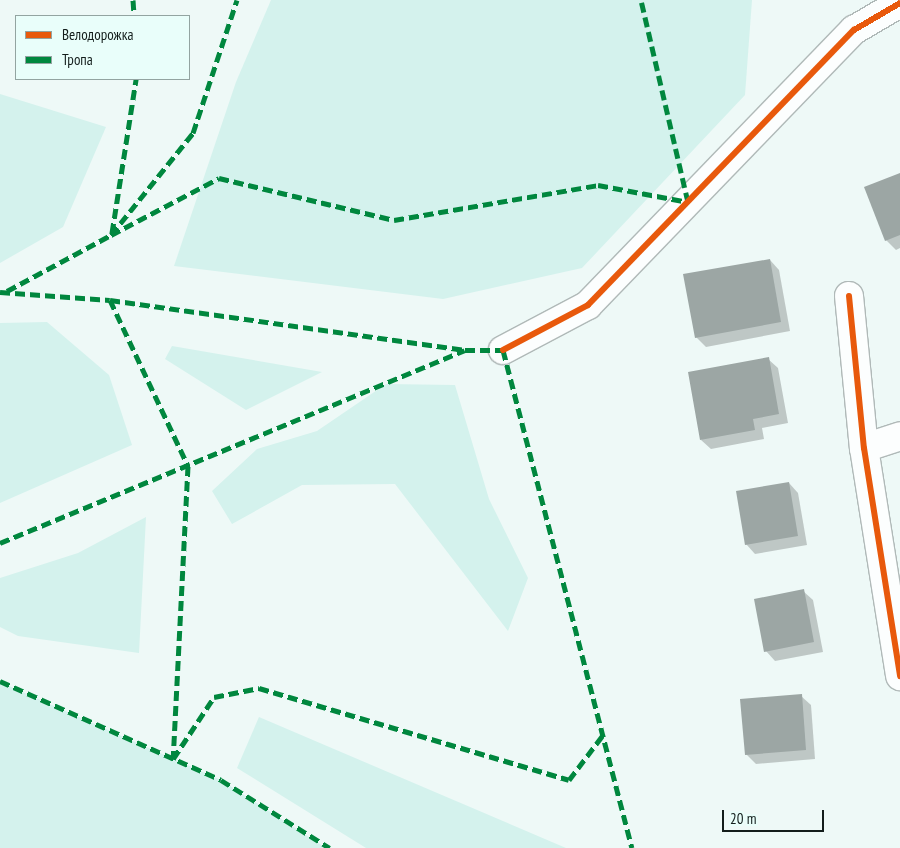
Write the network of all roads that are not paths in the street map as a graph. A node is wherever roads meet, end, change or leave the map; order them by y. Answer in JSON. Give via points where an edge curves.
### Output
{"nodes":[{"id":1,"x":900,"y":3,"type":"edge"},
{"id":2,"x":849,"y":296,"type":"dead end"},
{"id":3,"x":503,"y":350,"type":"dead end"},
{"id":4,"x":900,"y":436,"type":"edge"},
{"id":5,"x":864,"y":448,"type":"junction"},
{"id":6,"x":900,"y":676,"type":"edge"}],
"edges":[{"from":1,"to":3,"type":"street","via":[[854,30],[588,305]]},
{"from":2,"to":5,"type":"street"},
{"from":4,"to":5,"type":"street"},
{"from":5,"to":6,"type":"street"}]}
